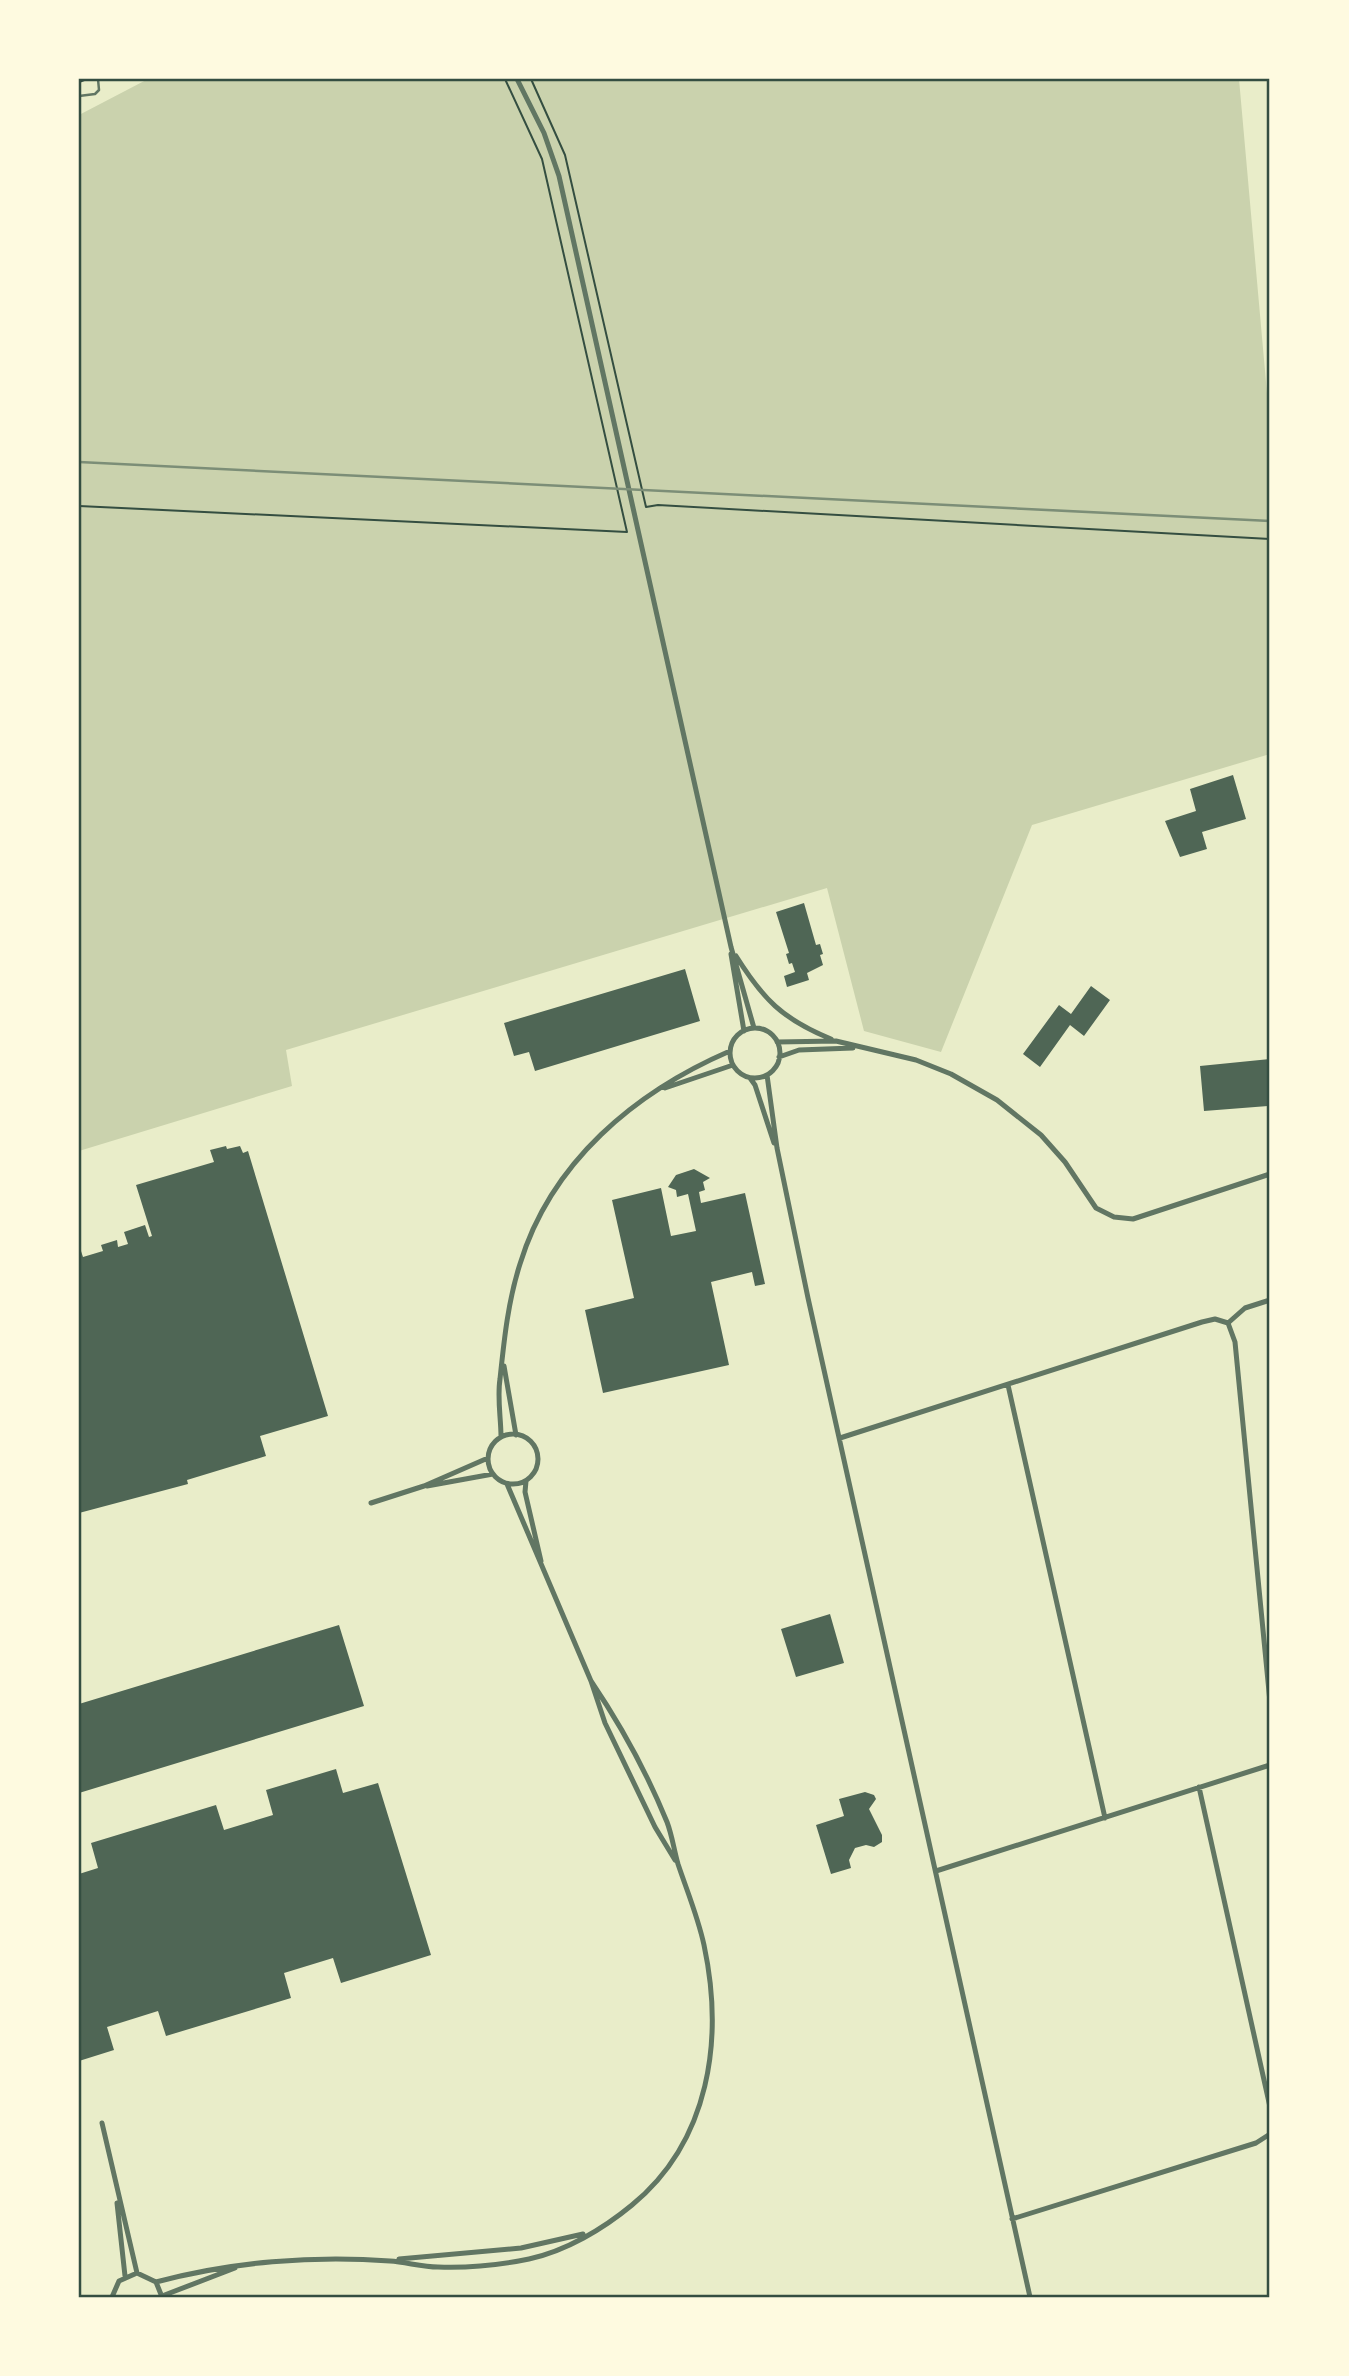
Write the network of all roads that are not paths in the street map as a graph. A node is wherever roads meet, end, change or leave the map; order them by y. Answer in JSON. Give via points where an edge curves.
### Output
{"nodes":[{"id":1,"x":98,"y":79,"type":"edge"},
{"id":2,"x":517,"y":79,"type":"edge"},
{"id":3,"x":79,"y":96,"type":"edge"},
{"id":4,"x":731,"y":947,"type":"junction"},
{"id":5,"x":754,"y":1028,"type":"junction"},
{"id":6,"x":744,"y":1031,"type":"junction"},
{"id":7,"x":836,"y":1041,"type":"junction"},
{"id":8,"x":777,"y":1042,"type":"junction"},
{"id":9,"x":856,"y":1047,"type":"junction"},
{"id":10,"x":730,"y":1052,"type":"junction"},
{"id":11,"x":779,"y":1057,"type":"junction"},
{"id":12,"x":733,"y":1065,"type":"junction"},
{"id":13,"x":767,"y":1075,"type":"junction"},
{"id":14,"x":750,"y":1078,"type":"junction"},
{"id":15,"x":658,"y":1091,"type":"junction"},
{"id":16,"x":777,"y":1148,"type":"junction"},
{"id":17,"x":1270,"y":1174,"type":"edge"},
{"id":18,"x":1270,"y":1300,"type":"edge"},
{"id":19,"x":1228,"y":1323,"type":"junction"},
{"id":20,"x":503,"y":1364,"type":"junction"},
{"id":21,"x":1008,"y":1385,"type":"junction"},
{"id":22,"x":516,"y":1435,"type":"junction"},
{"id":23,"x":501,"y":1437,"type":"junction"},
{"id":24,"x":840,"y":1438,"type":"junction"},
{"id":25,"x":488,"y":1458,"type":"junction"},
{"id":26,"x":493,"y":1474,"type":"junction"},
{"id":27,"x":526,"y":1480,"type":"junction"},
{"id":28,"x":507,"y":1484,"type":"junction"},
{"id":29,"x":424,"y":1486,"type":"junction"},
{"id":30,"x":370,"y":1503,"type":"dead end"},
{"id":31,"x":543,"y":1568,"type":"junction"},
{"id":32,"x":591,"y":1681,"type":"junction"},
{"id":33,"x":1270,"y":1702,"type":"edge"},
{"id":34,"x":1270,"y":1765,"type":"edge"},
{"id":35,"x":641,"y":1770,"type":"junction"},
{"id":36,"x":630,"y":1775,"type":"junction"},
{"id":37,"x":1199,"y":1787,"type":"junction"},
{"id":38,"x":1105,"y":1818,"type":"junction"},
{"id":39,"x":678,"y":1863,"type":"junction"},
{"id":40,"x":936,"y":1871,"type":"junction"},
{"id":41,"x":1270,"y":2107,"type":"edge"},
{"id":42,"x":102,"y":2123,"type":"dead end"},
{"id":43,"x":1270,"y":2134,"type":"edge"},
{"id":44,"x":117,"y":2196,"type":"junction"},
{"id":45,"x":1012,"y":2219,"type":"junction"},
{"id":46,"x":586,"y":2234,"type":"junction"},
{"id":47,"x":491,"y":2252,"type":"junction"},
{"id":48,"x":392,"y":2260,"type":"junction"},
{"id":49,"x":493,"y":2264,"type":"junction"},
{"id":50,"x":238,"y":2267,"type":"junction"},
{"id":51,"x":137,"y":2273,"type":"junction"},
{"id":52,"x":125,"y":2276,"type":"junction"},
{"id":53,"x":156,"y":2282,"type":"junction"},
{"id":54,"x":162,"y":2296,"type":"edge"},
{"id":55,"x":112,"y":2297,"type":"edge"},
{"id":56,"x":1030,"y":2297,"type":"edge"}],
"edges":[{"from":1,"to":3,"type":"lane","via":[[95,94]]},
{"from":2,"to":4,"type":"street","via":[[559,176]]},
{"from":4,"to":5,"type":"street"},
{"from":4,"to":6,"type":"street"},
{"from":4,"to":7,"type":"street","via":[[765,998],[794,1020]]},
{"from":5,"to":6,"type":"street"},
{"from":5,"to":8,"type":"street"},
{"from":6,"to":10,"type":"street","via":[[734,1039]]},
{"from":7,"to":8,"type":"street"},
{"from":7,"to":9,"type":"street"},
{"from":8,"to":11,"type":"street"},
{"from":9,"to":11,"type":"street","via":[[799,1050]]},
{"from":9,"to":17,"type":"street","via":[[934,1066],[997,1100],[1041,1135],[1096,1208],[1114,1217],[1133,1219]]},
{"from":10,"to":12,"type":"street"},
{"from":10,"to":15,"type":"street","via":[[698,1065]]},
{"from":11,"to":13,"type":"street"},
{"from":12,"to":14,"type":"street"},
{"from":12,"to":15,"type":"street"},
{"from":13,"to":14,"type":"street"},
{"from":13,"to":16,"type":"street"},
{"from":14,"to":16,"type":"street"},
{"from":15,"to":20,"type":"street","via":[[598,1136],[548,1200],[519,1265]]},
{"from":16,"to":24,"type":"street"},
{"from":18,"to":19,"type":"street","via":[[1245,1308]]},
{"from":19,"to":21,"type":"street","via":[[1216,1319],[1202,1322]]},
{"from":19,"to":33,"type":"street","via":[[1236,1342]]},
{"from":20,"to":22,"type":"street"},
{"from":20,"to":23,"type":"street"},
{"from":21,"to":24,"type":"street"},
{"from":21,"to":38,"type":"street"},
{"from":22,"to":23,"type":"street"},
{"from":22,"to":27,"type":"street","via":[[531,1443],[537,1459]]},
{"from":23,"to":25,"type":"street"},
{"from":24,"to":40,"type":"street"},
{"from":25,"to":26,"type":"street"},
{"from":25,"to":29,"type":"street"},
{"from":26,"to":28,"type":"street"},
{"from":26,"to":29,"type":"street"},
{"from":27,"to":28,"type":"street"},
{"from":27,"to":31,"type":"street"},
{"from":28,"to":31,"type":"street"},
{"from":29,"to":30,"type":"street"},
{"from":31,"to":32,"type":"street"},
{"from":32,"to":35,"type":"street","via":[[616,1718]]},
{"from":32,"to":36,"type":"street"},
{"from":34,"to":37,"type":"street"},
{"from":35,"to":36,"type":"street"},
{"from":35,"to":39,"type":"street","via":[[667,1823]]},
{"from":36,"to":39,"type":"street"},
{"from":37,"to":38,"type":"street"},
{"from":37,"to":41,"type":"street"},
{"from":38,"to":40,"type":"street"},
{"from":39,"to":46,"type":"street","via":[[704,1944],[712,1997],[706,2086],[691,2129],[659,2179],[610,2222]]},
{"from":40,"to":45,"type":"street"},
{"from":42,"to":44,"type":"street"},
{"from":43,"to":45,"type":"street","via":[[1256,2143]]},
{"from":44,"to":51,"type":"street"},
{"from":44,"to":52,"type":"street"},
{"from":45,"to":56,"type":"street"},
{"from":46,"to":47,"type":"street"},
{"from":46,"to":49,"type":"street","via":[[548,2254]]},
{"from":47,"to":48,"type":"street"},
{"from":47,"to":49,"type":"street"},
{"from":48,"to":49,"type":"street","via":[[437,2267]]},
{"from":48,"to":50,"type":"street","via":[[306,2260]]},
{"from":50,"to":53,"type":"street"},
{"from":50,"to":54,"type":"street"},
{"from":51,"to":52,"type":"street"},
{"from":51,"to":53,"type":"street"},
{"from":52,"to":55,"type":"street","via":[[114,2287]]},
{"from":53,"to":54,"type":"street"}]}
